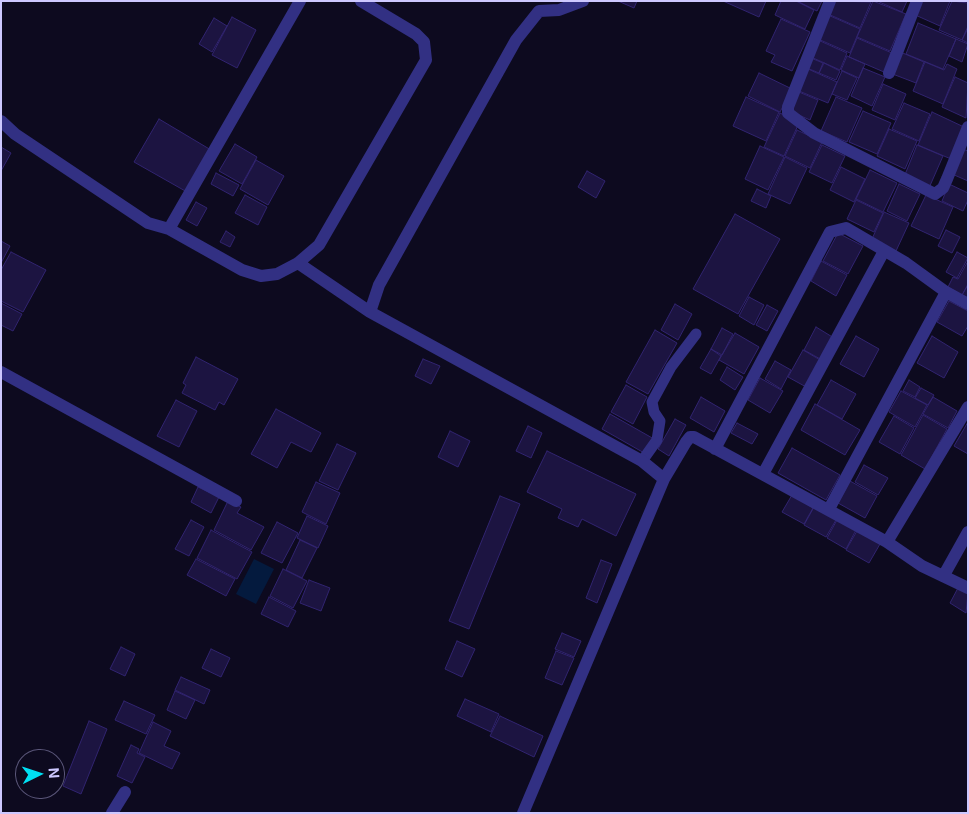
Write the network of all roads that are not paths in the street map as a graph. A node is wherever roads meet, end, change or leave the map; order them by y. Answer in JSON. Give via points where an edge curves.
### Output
{"nodes":[{"id":1,"x":300,"y":1,"type":"edge"},
{"id":2,"x":361,"y":1,"type":"edge"},
{"id":3,"x":583,"y":1,"type":"edge"},
{"id":4,"x":830,"y":1,"type":"edge"},
{"id":5,"x":917,"y":1,"type":"edge"},
{"id":6,"x":537,"y":6,"type":"edge"},
{"id":7,"x":889,"y":73,"type":"dead end"},
{"id":8,"x":1,"y":121,"type":"edge"},
{"id":9,"x":968,"y":127,"type":"edge"},
{"id":10,"x":169,"y":229,"type":"junction"},
{"id":11,"x":884,"y":251,"type":"junction"},
{"id":12,"x":298,"y":263,"type":"junction"},
{"id":13,"x":946,"y":292,"type":"junction"},
{"id":14,"x":968,"y":304,"type":"edge"},
{"id":15,"x":370,"y":312,"type":"junction"},
{"id":16,"x":696,"y":334,"type":"dead end"},
{"id":17,"x":1,"y":372,"type":"edge"},
{"id":18,"x":968,"y":408,"type":"edge"},
{"id":19,"x":715,"y":450,"type":"junction"},
{"id":20,"x":642,"y":461,"type":"junction"},
{"id":21,"x":763,"y":474,"type":"junction"},
{"id":22,"x":664,"y":479,"type":"junction"},
{"id":23,"x":236,"y":501,"type":"dead end"},
{"id":24,"x":829,"y":509,"type":"junction"},
{"id":25,"x":968,"y":532,"type":"edge"},
{"id":26,"x":887,"y":542,"type":"junction"},
{"id":27,"x":944,"y":575,"type":"junction"},
{"id":28,"x":968,"y":588,"type":"edge"},
{"id":29,"x":125,"y":792,"type":"dead end"},
{"id":30,"x":112,"y":813,"type":"edge"},
{"id":31,"x":523,"y":813,"type":"edge"}],
"edges":[{"from":1,"to":10,"type":"street"},
{"from":2,"to":12,"type":"street","via":[[416,34],[424,42],[426,60],[333,223],[319,245]]},
{"from":3,"to":6,"type":"street","via":[[559,10]]},
{"from":4,"to":9,"type":"street","via":[[788,113],[814,133],[935,194],[943,188]]},
{"from":5,"to":7,"type":"street"},
{"from":6,"to":15,"type":"street","via":[[379,285]]},
{"from":8,"to":10,"type":"street","via":[[15,134],[148,223]]},
{"from":10,"to":12,"type":"street","via":[[242,270],[261,276],[277,274]]},
{"from":11,"to":13,"type":"street"},
{"from":11,"to":19,"type":"street","via":[[846,228],[830,232]]},
{"from":11,"to":21,"type":"street"},
{"from":12,"to":15,"type":"street"},
{"from":13,"to":14,"type":"street"},
{"from":13,"to":24,"type":"street"},
{"from":15,"to":20,"type":"street"},
{"from":16,"to":20,"type":"lane","via":[[671,367],[652,402],[660,421],[657,440]]},
{"from":17,"to":23,"type":"street"},
{"from":18,"to":26,"type":"street"},
{"from":19,"to":21,"type":"street"},
{"from":19,"to":22,"type":"street","via":[[690,437]]},
{"from":20,"to":22,"type":"street"},
{"from":21,"to":24,"type":"street"},
{"from":22,"to":31,"type":"street"},
{"from":24,"to":26,"type":"street"},
{"from":25,"to":27,"type":"street"},
{"from":26,"to":27,"type":"street","via":[[922,566]]},
{"from":27,"to":28,"type":"street"},
{"from":29,"to":30,"type":"street"}]}
